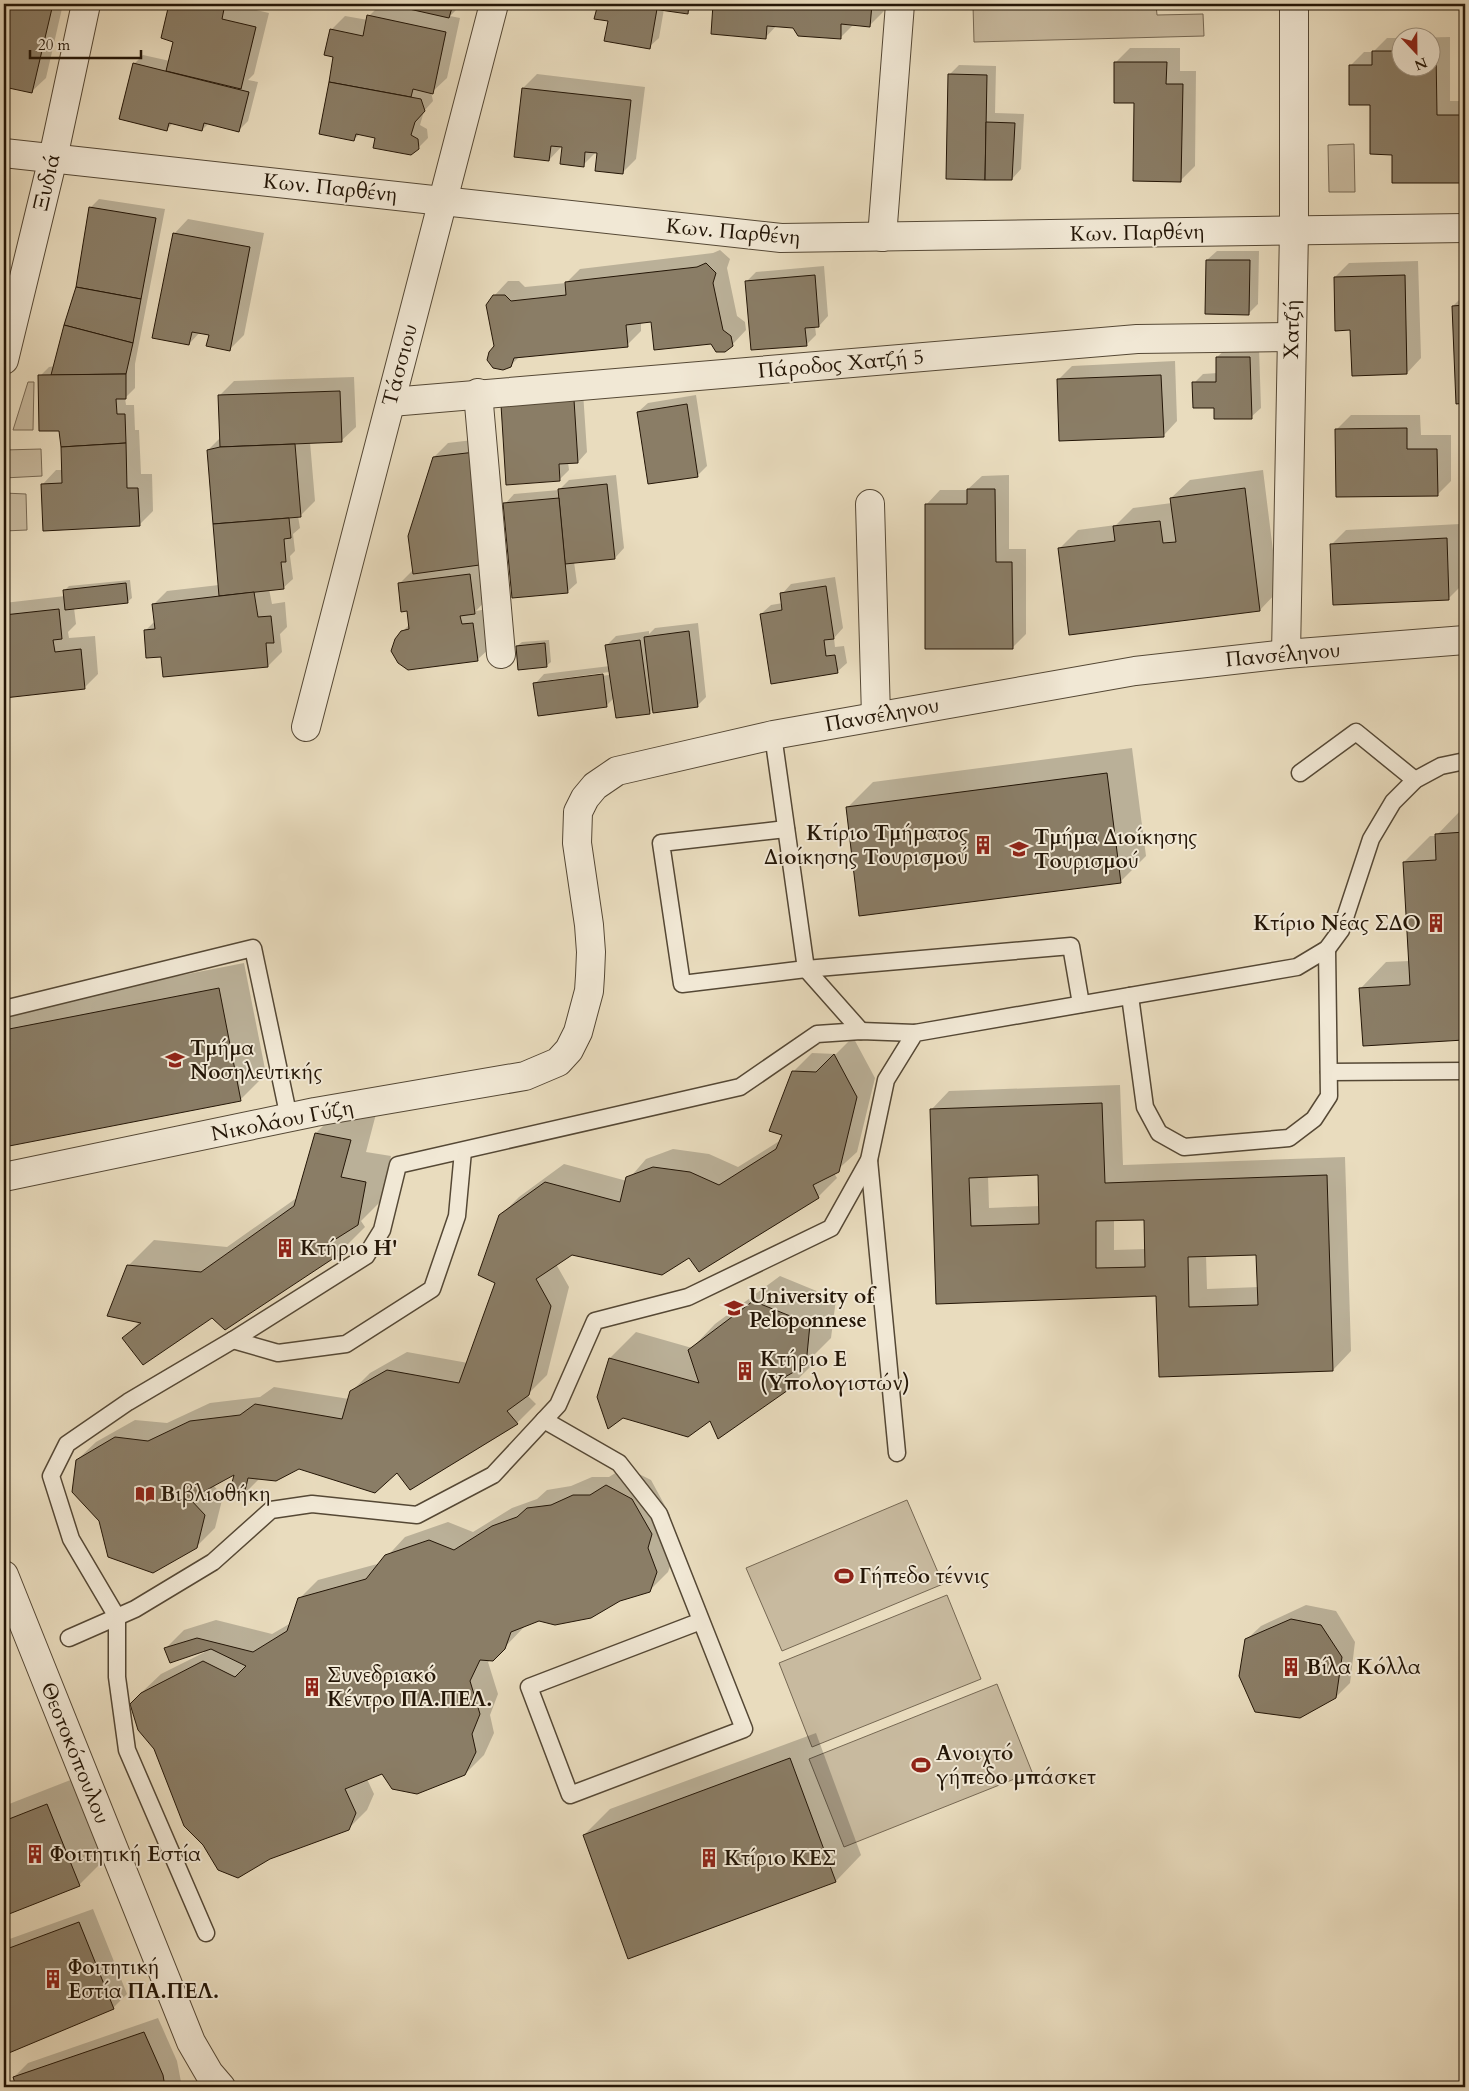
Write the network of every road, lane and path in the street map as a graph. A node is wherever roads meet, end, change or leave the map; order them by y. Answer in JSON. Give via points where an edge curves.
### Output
{"nodes":[{"id":1,"x":86,"y":4,"type":"edge"},
{"id":2,"x":494,"y":4,"type":"edge"},
{"id":3,"x":900,"y":4,"type":"edge"},
{"id":4,"x":1294,"y":4,"type":"edge"},
{"id":5,"x":4,"y":153,"type":"edge"},
{"id":6,"x":53,"y":158,"type":"junction"},
{"id":7,"x":443,"y":200,"type":"junction"},
{"id":8,"x":1465,"y":228,"type":"edge"},
{"id":9,"x":1294,"y":230,"type":"junction"},
{"id":10,"x":882,"y":237,"type":"junction"},
{"id":11,"x":1292,"y":338,"type":"junction"},
{"id":12,"x":4,"y":360,"type":"edge"},
{"id":13,"x":478,"y":393,"type":"junction"},
{"id":14,"x":391,"y":402,"type":"junction"},
{"id":15,"x":870,"y":504,"type":"dead end"},
{"id":16,"x":1465,"y":640,"type":"edge"},
{"id":17,"x":501,"y":654,"type":"dead end"},
{"id":18,"x":1286,"y":654,"type":"junction"},
{"id":19,"x":876,"y":716,"type":"junction"},
{"id":20,"x":306,"y":727,"type":"dead end"},
{"id":21,"x":773,"y":735,"type":"junction"},
{"id":22,"x":1465,"y":761,"type":"edge"},
{"id":23,"x":1300,"y":774,"type":"dead end"},
{"id":24,"x":1415,"y":780,"type":"junction"},
{"id":25,"x":786,"y":829,"type":"junction"},
{"id":26,"x":1327,"y":949,"type":"junction"},
{"id":27,"x":806,"y":969,"type":"junction"},
{"id":28,"x":1130,"y":996,"type":"junction"},
{"id":29,"x":1081,"y":1004,"type":"junction"},
{"id":30,"x":4,"y":1009,"type":"edge"},
{"id":31,"x":861,"y":1031,"type":"junction"},
{"id":32,"x":915,"y":1033,"type":"junction"},
{"id":33,"x":558,"y":1062,"type":"joint"},
{"id":34,"x":1465,"y":1071,"type":"edge"},
{"id":35,"x":1329,"y":1072,"type":"junction"},
{"id":36,"x":289,"y":1118,"type":"junction"},
{"id":37,"x":463,"y":1151,"type":"junction"},
{"id":38,"x":869,"y":1160,"type":"junction"},
{"id":39,"x":4,"y":1177,"type":"edge"},
{"id":40,"x":233,"y":1340,"type":"junction"},
{"id":41,"x":544,"y":1420,"type":"junction"},
{"id":42,"x":897,"y":1453,"type":"dead end"},
{"id":43,"x":4,"y":1575,"type":"edge"},
{"id":44,"x":117,"y":1617,"type":"junction"},
{"id":45,"x":701,"y":1620,"type":"junction"},
{"id":46,"x":69,"y":1638,"type":"dead end"},
{"id":47,"x":206,"y":1933,"type":"dead end"},
{"id":48,"x":190,"y":2042,"type":"junction"},
{"id":49,"x":200,"y":2087,"type":"edge"},
{"id":50,"x":221,"y":2087,"type":"edge"}],
"edges":[{"from":1,"to":6,"type":"street","name":"Ξυδιά"},
{"from":2,"to":7,"type":"street","name":"Τάσσιου"},
{"from":3,"to":10,"type":"street"},
{"from":4,"to":9,"type":"street","name":"Χατζή"},
{"from":5,"to":6,"type":"street","name":"Κων. Παρθένη"},
{"from":6,"to":7,"type":"street","name":"Κων. Παρθένη"},
{"from":6,"to":12,"type":"street","name":"Ξυδιά"},
{"from":7,"to":10,"type":"street","name":"Κων. Παρθένη","via":[[781,238]]},
{"from":7,"to":14,"type":"street","name":"Τάσσιου"},
{"from":8,"to":9,"type":"street","name":"Κων. Παρθένη"},
{"from":9,"to":10,"type":"street","name":"Κων. Παρθένη"},
{"from":9,"to":11,"type":"street","name":"Χατζή"},
{"from":11,"to":13,"type":"street","name":"Πάροδος Χατζή 5","via":[[1138,339]]},
{"from":11,"to":18,"type":"street","name":"Χατζή"},
{"from":13,"to":14,"type":"street","name":"Πάροδος Χατζή 5"},
{"from":13,"to":17,"type":"street"},
{"from":14,"to":20,"type":"street","name":"Τάσσιου"},
{"from":15,"to":19,"type":"street"},
{"from":16,"to":18,"type":"street","name":"Πανσέληνου"},
{"from":18,"to":19,"type":"street","name":"Πανσέληνου","via":[[1134,671]]},
{"from":19,"to":21,"type":"street","name":"Πανσέληνου"},
{"from":21,"to":25,"type":"lane"},
{"from":21,"to":33,"type":"street","name":"Πανσέληνου","via":[[617,771],[585,798],[578,812],[576,828],[589,925],[589,991],[578,1032]]},
{"from":22,"to":24,"type":"lane","via":[[1441,766]]},
{"from":23,"to":24,"type":"lane","via":[[1356,732]]},
{"from":24,"to":26,"type":"lane","via":[[1393,802],[1371,839],[1341,930]]},
{"from":25,"to":27,"type":"lane"},
{"from":25,"to":27,"type":"lane","via":[[661,843],[682,984]]},
{"from":26,"to":28,"type":"lane","via":[[1297,967]]},
{"from":26,"to":35,"type":"lane"},
{"from":27,"to":29,"type":"lane","via":[[1071,946]]},
{"from":27,"to":31,"type":"lane"},
{"from":28,"to":29,"type":"lane"},
{"from":28,"to":35,"type":"lane","via":[[1145,1107],[1159,1133],[1184,1147],[1289,1138],[1314,1119],[1329,1096]]},
{"from":29,"to":32,"type":"lane"},
{"from":30,"to":36,"type":"lane","via":[[253,948]]},
{"from":31,"to":32,"type":"lane"},
{"from":31,"to":37,"type":"lane","via":[[817,1034],[740,1087]]},
{"from":32,"to":38,"type":"lane","via":[[886,1080]]},
{"from":33,"to":36,"type":"street","name":"Νικολάου Γύζη","via":[[525,1076]]},
{"from":34,"to":35,"type":"lane"},
{"from":36,"to":39,"type":"street","name":"Νικολάου Γύζη"},
{"from":37,"to":40,"type":"lane","via":[[398,1165],[382,1230],[366,1256]]},
{"from":37,"to":40,"type":"lane","via":[[457,1216],[432,1289],[346,1344],[278,1353]]},
{"from":38,"to":41,"type":"lane","via":[[831,1228],[688,1298],[595,1321],[558,1405]]},
{"from":38,"to":42,"type":"lane"},
{"from":40,"to":44,"type":"lane","via":[[128,1402],[67,1444],[51,1476],[71,1539]]},
{"from":41,"to":44,"type":"lane","via":[[493,1475],[417,1515],[312,1504],[271,1510],[213,1562]]},
{"from":41,"to":45,"type":"lane","via":[[619,1463],[659,1514]]},
{"from":43,"to":48,"type":"street","name":"Θεοτοκόπουλου"},
{"from":44,"to":46,"type":"lane"},
{"from":44,"to":47,"type":"lane","via":[[117,1677],[127,1750]]},
{"from":45,"to":45,"type":"lane","via":[[744,1729],[570,1795],[530,1686]]},
{"from":48,"to":49,"type":"street"},
{"from":48,"to":50,"type":"street"}]}
